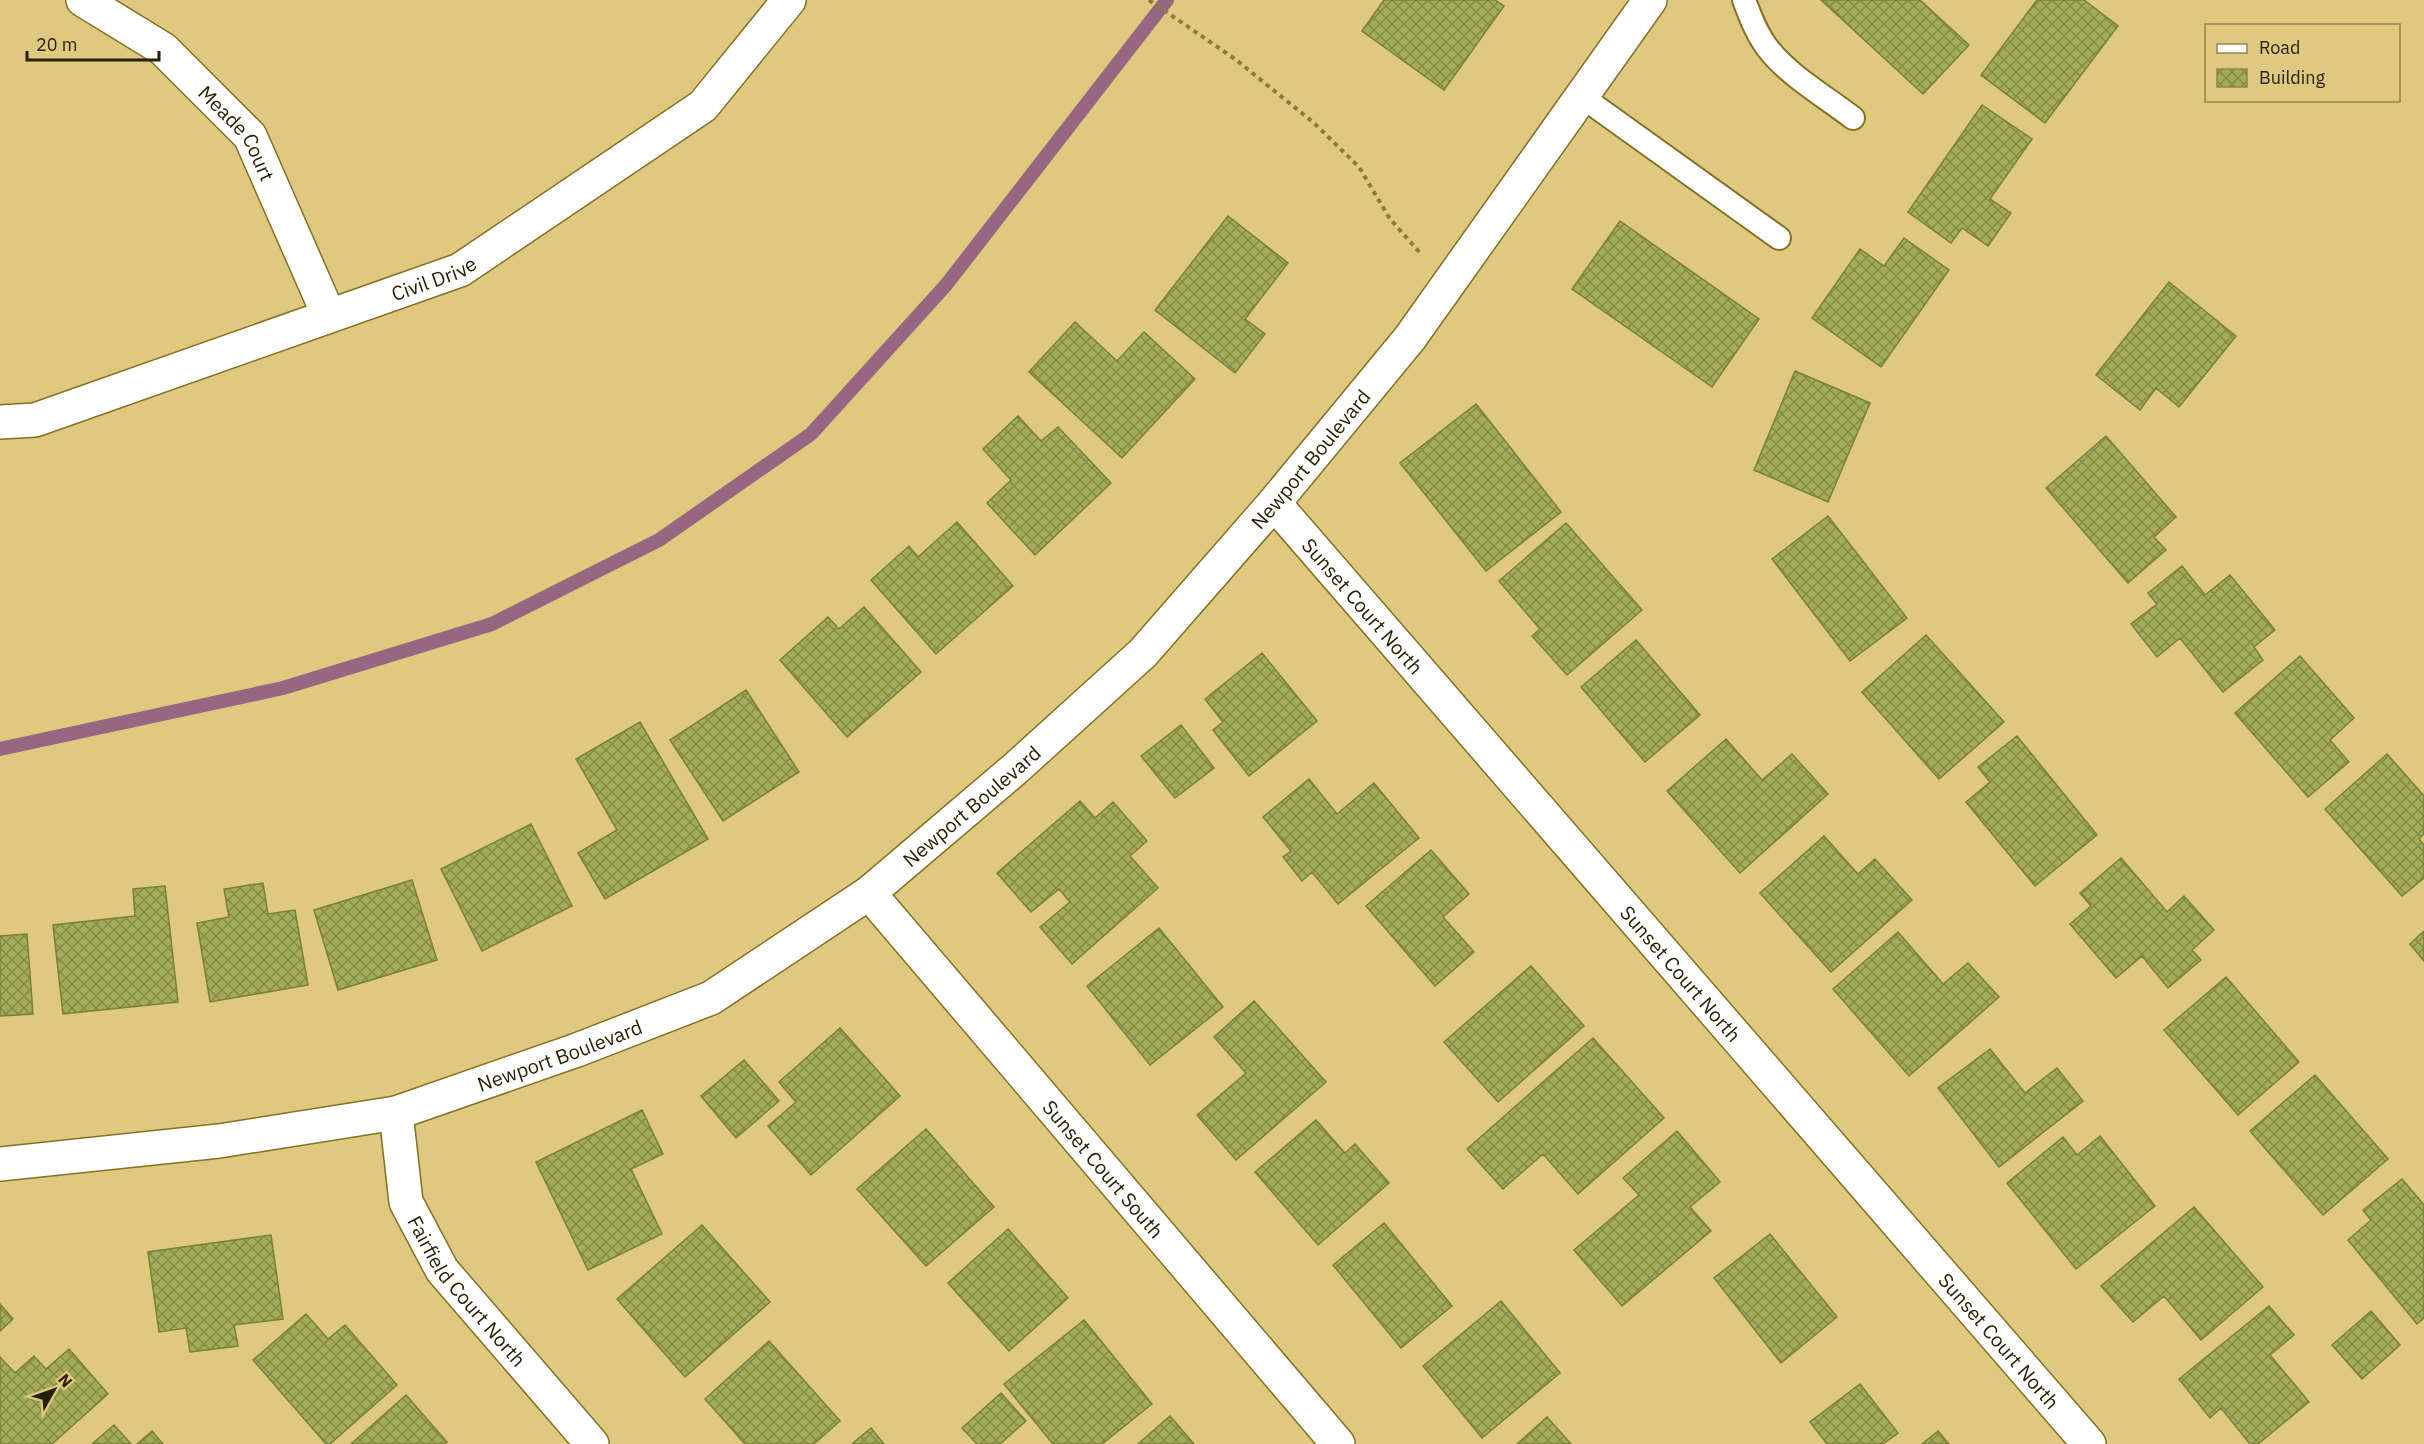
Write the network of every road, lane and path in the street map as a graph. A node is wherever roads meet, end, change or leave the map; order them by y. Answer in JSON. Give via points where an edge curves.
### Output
{"nodes":[{"id":1,"x":83,"y":0,"type":"edge"},
{"id":2,"x":789,"y":0,"type":"edge"},
{"id":3,"x":1149,"y":0,"type":"edge"},
{"id":4,"x":1650,"y":0,"type":"edge"},
{"id":5,"x":1744,"y":0,"type":"edge"},
{"id":6,"x":1581,"y":96,"type":"junction"},
{"id":7,"x":1853,"y":118,"type":"dead end"},
{"id":8,"x":1779,"y":238,"type":"dead end"},
{"id":9,"x":1451,"y":281,"type":"junction"},
{"id":10,"x":329,"y":316,"type":"junction"},
{"id":11,"x":0,"y":422,"type":"edge"},
{"id":12,"x":1274,"y":503,"type":"junction"},
{"id":13,"x":869,"y":893,"type":"junction"},
{"id":14,"x":396,"y":1113,"type":"junction"},
{"id":15,"x":0,"y":1164,"type":"edge"},
{"id":16,"x":592,"y":1444,"type":"edge"},
{"id":17,"x":1338,"y":1444,"type":"edge"},
{"id":18,"x":2089,"y":1444,"type":"edge"}],
"edges":[{"from":1,"to":10,"type":"street","name":"Meade Court","via":[[163,49],[250,136]]},
{"from":2,"to":10,"type":"street","name":"Civil Drive","via":[[703,106],[460,270]]},
{"from":3,"to":9,"type":"path","via":[[1225,52],[1314,123],[1359,167],[1390,219]]},
{"from":4,"to":6,"type":"street","name":"Newport Boulevard"},
{"from":5,"to":7,"type":"lane","via":[[1767,48],[1789,70]]},
{"from":6,"to":8,"type":"lane"},
{"from":6,"to":9,"type":"street","name":"Newport Boulevard"},
{"from":9,"to":12,"type":"street","name":"Newport Boulevard","via":[[1410,338]]},
{"from":10,"to":11,"type":"street","name":"Civil Drive","via":[[35,420]]},
{"from":12,"to":13,"type":"street","name":"Newport Boulevard","via":[[1143,652],[1016,768]]},
{"from":12,"to":18,"type":"street","name":"Sunset Court North"},
{"from":13,"to":14,"type":"street","name":"Newport Boulevard","via":[[711,998]]},
{"from":13,"to":17,"type":"street","name":"Sunset Court South"},
{"from":14,"to":15,"type":"street","name":"Newport Boulevard","via":[[219,1141]]},
{"from":14,"to":16,"type":"street","name":"Fairfield Court North","via":[[406,1203],[442,1270]]}]}
